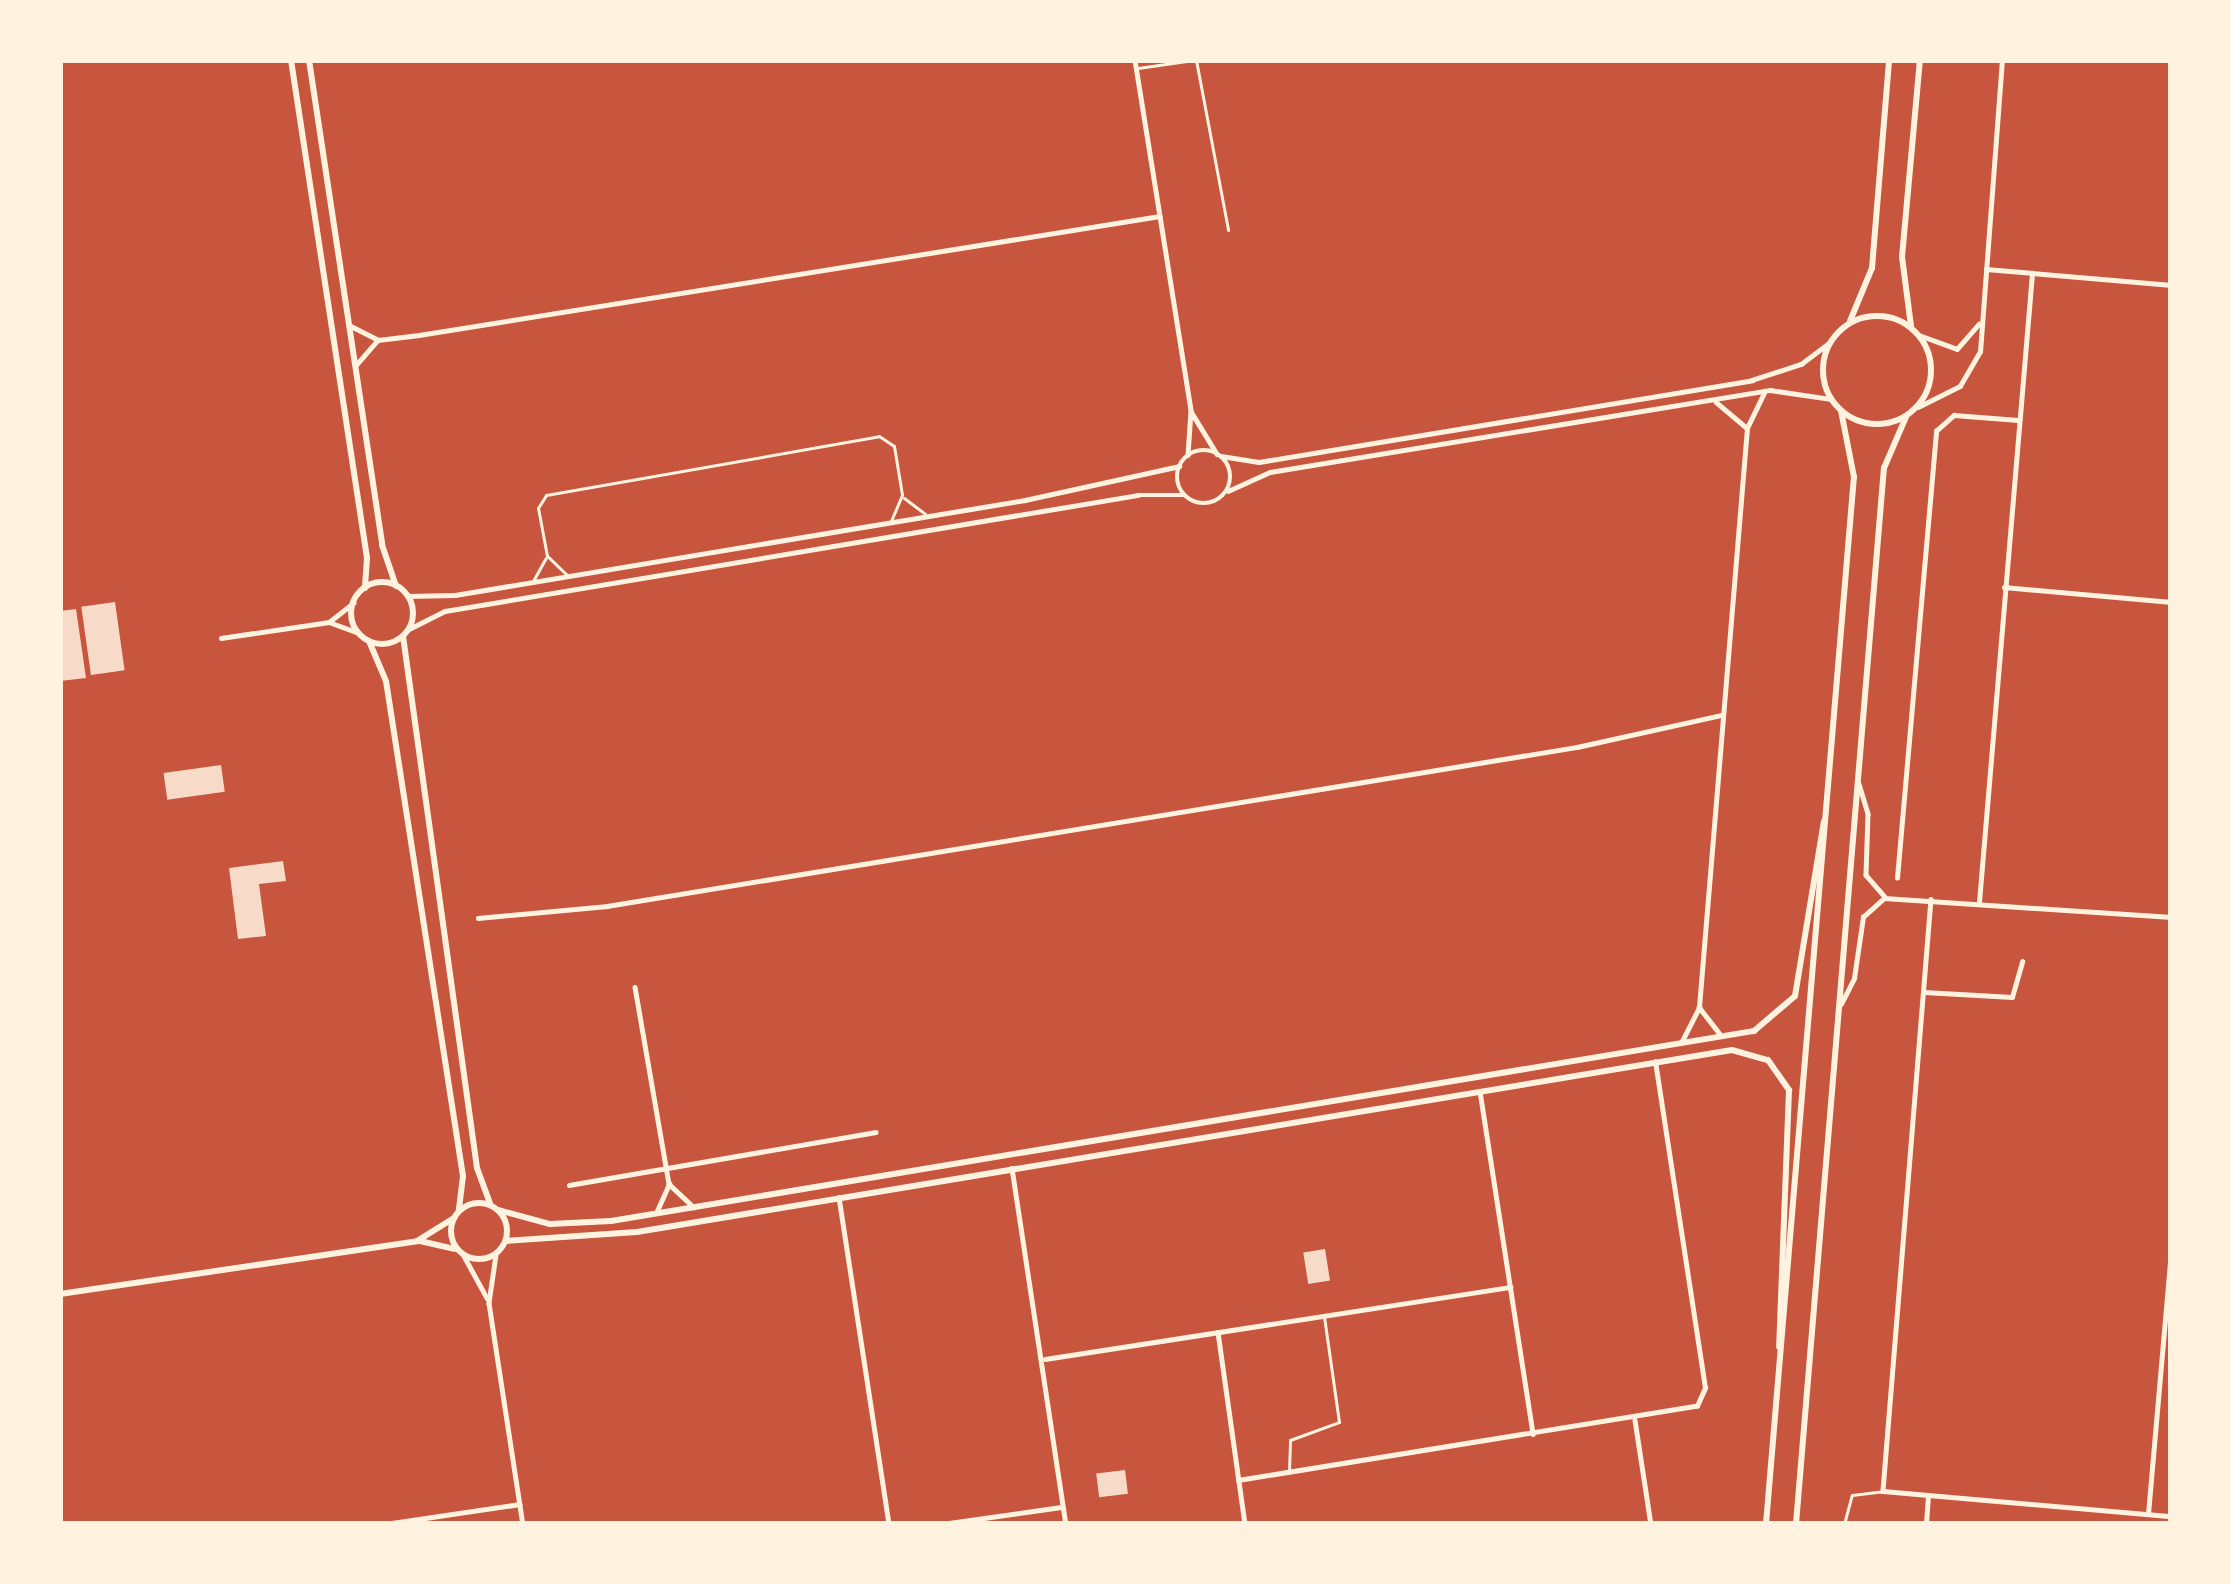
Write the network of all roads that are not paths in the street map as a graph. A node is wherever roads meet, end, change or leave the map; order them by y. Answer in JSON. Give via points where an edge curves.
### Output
{"nodes":[{"id":1,"x":291,"y":60,"type":"edge"},
{"id":2,"x":309,"y":60,"type":"edge"},
{"id":3,"x":1195,"y":60,"type":"edge"},
{"id":4,"x":1889,"y":60,"type":"edge"},
{"id":5,"x":1920,"y":60,"type":"edge"},
{"id":6,"x":2002,"y":60,"type":"edge"},
{"id":7,"x":1135,"y":64,"type":"edge"},
{"id":8,"x":1160,"y":216,"type":"junction"},
{"id":9,"x":1228,"y":230,"type":"dead end"},
{"id":10,"x":1986,"y":269,"type":"junction"},
{"id":11,"x":2032,"y":273,"type":"junction"},
{"id":12,"x":2171,"y":285,"type":"edge"},
{"id":13,"x":1981,"y":319,"type":"junction"},
{"id":14,"x":1848,"y":324,"type":"junction"},
{"id":15,"x":350,"y":325,"type":"junction"},
{"id":16,"x":1916,"y":332,"type":"junction"},
{"id":17,"x":378,"y":340,"type":"junction"},
{"id":18,"x":1828,"y":344,"type":"junction"},
{"id":19,"x":356,"y":364,"type":"junction"},
{"id":20,"x":1765,"y":392,"type":"junction"},
{"id":21,"x":1710,"y":400,"type":"junction"},
{"id":22,"x":1831,"y":400,"type":"junction"},
{"id":23,"x":1918,"y":407,"type":"junction"},
{"id":24,"x":1191,"y":411,"type":"junction"},
{"id":25,"x":1841,"y":411,"type":"junction"},
{"id":26,"x":1906,"y":417,"type":"junction"},
{"id":27,"x":2018,"y":420,"type":"junction"},
{"id":28,"x":1748,"y":428,"type":"junction"},
{"id":29,"x":1188,"y":455,"type":"junction"},
{"id":30,"x":1219,"y":455,"type":"junction"},
{"id":31,"x":1180,"y":466,"type":"junction"},
{"id":32,"x":1228,"y":491,"type":"junction"},
{"id":33,"x":902,"y":495,"type":"junction"},
{"id":34,"x":1184,"y":495,"type":"junction"},
{"id":35,"x":926,"y":515,"type":"junction"},
{"id":36,"x":891,"y":521,"type":"junction"},
{"id":37,"x":547,"y":556,"type":"junction"},
{"id":38,"x":568,"y":576,"type":"junction"},
{"id":39,"x":532,"y":582,"type":"junction"},
{"id":40,"x":396,"y":586,"type":"junction"},
{"id":41,"x":2004,"y":587,"type":"junction"},
{"id":42,"x":365,"y":588,"type":"junction"},
{"id":43,"x":407,"y":596,"type":"junction"},
{"id":44,"x":2171,"y":602,"type":"edge"},
{"id":45,"x":353,"y":603,"type":"junction"},
{"id":46,"x":329,"y":622,"type":"junction"},
{"id":47,"x":359,"y":633,"type":"junction"},
{"id":48,"x":406,"y":633,"type":"junction"},
{"id":49,"x":221,"y":638,"type":"dead end"},
{"id":50,"x":369,"y":641,"type":"junction"},
{"id":51,"x":1721,"y":715,"type":"junction"},
{"id":52,"x":1858,"y":784,"type":"junction"},
{"id":53,"x":1826,"y":818,"type":"junction"},
{"id":54,"x":1897,"y":878,"type":"dead end"},
{"id":55,"x":1889,"y":898,"type":"junction"},
{"id":56,"x":1931,"y":899,"type":"junction"},
{"id":57,"x":1979,"y":902,"type":"junction"},
{"id":58,"x":2171,"y":916,"type":"edge"},
{"id":59,"x":478,"y":918,"type":"dead end"},
{"id":60,"x":2022,"y":961,"type":"dead end"},
{"id":61,"x":635,"y":987,"type":"dead end"},
{"id":62,"x":1924,"y":992,"type":"junction"},
{"id":63,"x":1840,"y":1005,"type":"junction"},
{"id":64,"x":1699,"y":1007,"type":"junction"},
{"id":65,"x":1726,"y":1038,"type":"junction"},
{"id":66,"x":1678,"y":1046,"type":"junction"},
{"id":67,"x":1654,"y":1062,"type":"junction"},
{"id":68,"x":1480,"y":1091,"type":"junction"},
{"id":69,"x":875,"y":1132,"type":"dead end"},
{"id":70,"x":666,"y":1168,"type":"junction"},
{"id":71,"x":1012,"y":1168,"type":"junction"},
{"id":72,"x":669,"y":1184,"type":"junction"},
{"id":73,"x":569,"y":1185,"type":"dead end"},
{"id":74,"x":838,"y":1197,"type":"junction"},
{"id":75,"x":495,"y":1208,"type":"junction"},
{"id":76,"x":694,"y":1208,"type":"junction"},
{"id":77,"x":456,"y":1214,"type":"junction"},
{"id":78,"x":656,"y":1214,"type":"junction"},
{"id":79,"x":417,"y":1241,"type":"junction"},
{"id":80,"x":506,"y":1241,"type":"junction"},
{"id":81,"x":2171,"y":1249,"type":"edge"},
{"id":82,"x":460,"y":1253,"type":"junction"},
{"id":83,"x":496,"y":1255,"type":"junction"},
{"id":84,"x":1510,"y":1287,"type":"junction"},
{"id":85,"x":60,"y":1294,"type":"edge"},
{"id":86,"x":490,"y":1303,"type":"junction"},
{"id":87,"x":1324,"y":1315,"type":"junction"},
{"id":88,"x":1218,"y":1332,"type":"junction"},
{"id":89,"x":1781,"y":1352,"type":"junction"},
{"id":90,"x":1045,"y":1359,"type":"junction"},
{"id":91,"x":1635,"y":1420,"type":"junction"},
{"id":92,"x":1533,"y":1434,"type":"junction"},
{"id":93,"x":1289,"y":1472,"type":"junction"},
{"id":94,"x":1238,"y":1480,"type":"junction"},
{"id":95,"x":1883,"y":1491,"type":"junction"},
{"id":96,"x":1928,"y":1496,"type":"junction"},
{"id":97,"x":520,"y":1504,"type":"junction"},
{"id":98,"x":1063,"y":1506,"type":"junction"},
{"id":99,"x":2148,"y":1514,"type":"junction"},
{"id":100,"x":2171,"y":1516,"type":"edge"},
{"id":101,"x":385,"y":1524,"type":"edge"},
{"id":102,"x":523,"y":1524,"type":"edge"},
{"id":103,"x":889,"y":1524,"type":"edge"},
{"id":104,"x":942,"y":1524,"type":"edge"},
{"id":105,"x":1066,"y":1524,"type":"edge"},
{"id":106,"x":1245,"y":1524,"type":"edge"},
{"id":107,"x":1651,"y":1524,"type":"edge"},
{"id":108,"x":1766,"y":1524,"type":"edge"},
{"id":109,"x":1796,"y":1524,"type":"edge"},
{"id":110,"x":1844,"y":1524,"type":"edge"},
{"id":111,"x":1926,"y":1524,"type":"edge"}],
"edges":[{"from":1,"to":42,"type":"street"},
{"from":2,"to":15,"type":"street"},
{"from":3,"to":7,"type":"lane"},
{"from":3,"to":9,"type":"lane"},
{"from":4,"to":14,"type":"street","via":[[1872,268]]},
{"from":5,"to":16,"type":"street","via":[[1902,257]]},
{"from":6,"to":10,"type":"street"},
{"from":7,"to":8,"type":"street"},
{"from":8,"to":17,"type":"street"},
{"from":8,"to":24,"type":"street"},
{"from":10,"to":11,"type":"street"},
{"from":10,"to":13,"type":"street"},
{"from":11,"to":12,"type":"street"},
{"from":11,"to":27,"type":"street"},
{"from":13,"to":16,"type":"street","via":[[1958,350]]},
{"from":13,"to":23,"type":"street","via":[[1970,376]]},
{"from":14,"to":16,"type":"street","via":[[1876,316]]},
{"from":14,"to":18,"type":"street"},
{"from":15,"to":17,"type":"street"},
{"from":15,"to":19,"type":"street"},
{"from":16,"to":23,"type":"street","via":[[1932,367]]},
{"from":17,"to":19,"type":"street"},
{"from":18,"to":22,"type":"street","via":[[1822,372]]},
{"from":18,"to":30,"type":"street","via":[[1801,364],[1752,380],[1259,462]]},
{"from":19,"to":40,"type":"street","via":[[382,545]]},
{"from":20,"to":21,"type":"street"},
{"from":20,"to":22,"type":"street"},
{"from":20,"to":28,"type":"street"},
{"from":21,"to":28,"type":"street"},
{"from":21,"to":32,"type":"street","via":[[1270,472]]},
{"from":22,"to":25,"type":"street"},
{"from":23,"to":26,"type":"street"},
{"from":24,"to":29,"type":"street"},
{"from":24,"to":30,"type":"street"},
{"from":25,"to":26,"type":"street","via":[[1877,425]]},
{"from":25,"to":53,"type":"street","via":[[1854,477]]},
{"from":26,"to":52,"type":"street","via":[[1884,468]]},
{"from":27,"to":41,"type":"street"},
{"from":27,"to":54,"type":"street","via":[[1954,415],[1936,430]]},
{"from":28,"to":51,"type":"street"},
{"from":29,"to":30,"type":"street"},
{"from":29,"to":31,"type":"street"},
{"from":30,"to":32,"type":"street","via":[[1230,469]]},
{"from":31,"to":34,"type":"street"},
{"from":31,"to":35,"type":"street"},
{"from":32,"to":34,"type":"street","via":[[1207,505]]},
{"from":33,"to":35,"type":"lane"},
{"from":33,"to":36,"type":"lane"},
{"from":33,"to":37,"type":"lane","via":[[894,446],[879,436],[550,494],[538,508]]},
{"from":34,"to":48,"type":"street","via":[[1138,495],[446,611]]},
{"from":35,"to":36,"type":"street"},
{"from":36,"to":38,"type":"street"},
{"from":37,"to":38,"type":"lane"},
{"from":37,"to":39,"type":"lane"},
{"from":38,"to":39,"type":"street"},
{"from":39,"to":43,"type":"street"},
{"from":40,"to":42,"type":"street"},
{"from":40,"to":43,"type":"street"},
{"from":41,"to":44,"type":"street"},
{"from":41,"to":57,"type":"street"},
{"from":42,"to":45,"type":"street"},
{"from":43,"to":48,"type":"street"},
{"from":45,"to":46,"type":"street"},
{"from":45,"to":47,"type":"street"},
{"from":46,"to":47,"type":"street"},
{"from":46,"to":49,"type":"street"},
{"from":47,"to":50,"type":"street"},
{"from":48,"to":50,"type":"street"},
{"from":48,"to":75,"type":"street","via":[[477,1168]]},
{"from":50,"to":77,"type":"street","via":[[386,681],[463,1177]]},
{"from":51,"to":59,"type":"street","via":[[1577,747],[629,903]]},
{"from":51,"to":64,"type":"street"},
{"from":52,"to":55,"type":"street","via":[[1868,814],[1866,875]]},
{"from":52,"to":63,"type":"street"},
{"from":53,"to":65,"type":"street","via":[[1795,995],[1765,1026]]},
{"from":53,"to":89,"type":"street"},
{"from":55,"to":56,"type":"street"},
{"from":55,"to":63,"type":"street","via":[[1863,917]]},
{"from":56,"to":57,"type":"street"},
{"from":56,"to":62,"type":"street"},
{"from":57,"to":58,"type":"street"},
{"from":60,"to":62,"type":"street","via":[[2012,997]]},
{"from":61,"to":70,"type":"street"},
{"from":62,"to":95,"type":"street"},
{"from":63,"to":109,"type":"street"},
{"from":64,"to":65,"type":"street"},
{"from":64,"to":66,"type":"street"},
{"from":65,"to":66,"type":"street"},
{"from":66,"to":76,"type":"street"},
{"from":67,"to":68,"type":"street"},
{"from":67,"to":89,"type":"street","via":[[1744,1052],[1768,1060],[1786,1079]]},
{"from":67,"to":91,"type":"street","via":[[1705,1388],[1691,1410]]},
{"from":68,"to":71,"type":"street"},
{"from":68,"to":84,"type":"street"},
{"from":69,"to":70,"type":"street"},
{"from":70,"to":72,"type":"street"},
{"from":70,"to":73,"type":"street"},
{"from":71,"to":74,"type":"street"},
{"from":71,"to":90,"type":"street"},
{"from":72,"to":76,"type":"street"},
{"from":72,"to":78,"type":"street"},
{"from":74,"to":80,"type":"street","via":[[637,1232]]},
{"from":74,"to":103,"type":"street"},
{"from":75,"to":77,"type":"street"},
{"from":75,"to":78,"type":"street","via":[[550,1223]]},
{"from":75,"to":80,"type":"street"},
{"from":76,"to":78,"type":"street"},
{"from":77,"to":79,"type":"street"},
{"from":77,"to":82,"type":"street"},
{"from":79,"to":82,"type":"street"},
{"from":79,"to":85,"type":"street"},
{"from":80,"to":83,"type":"street"},
{"from":81,"to":99,"type":"street"},
{"from":82,"to":83,"type":"street"},
{"from":82,"to":86,"type":"street"},
{"from":83,"to":86,"type":"street"},
{"from":84,"to":87,"type":"street"},
{"from":84,"to":92,"type":"street"},
{"from":86,"to":97,"type":"street"},
{"from":87,"to":88,"type":"street"},
{"from":87,"to":93,"type":"lane","via":[[1339,1422],[1290,1440]]},
{"from":88,"to":90,"type":"street"},
{"from":88,"to":94,"type":"street"},
{"from":89,"to":108,"type":"street"},
{"from":90,"to":98,"type":"street"},
{"from":91,"to":92,"type":"street"},
{"from":91,"to":107,"type":"street"},
{"from":92,"to":93,"type":"street"},
{"from":93,"to":94,"type":"street"},
{"from":94,"to":106,"type":"street"},
{"from":95,"to":96,"type":"street"},
{"from":95,"to":110,"type":"lane","via":[[1852,1495]]},
{"from":96,"to":99,"type":"street"},
{"from":96,"to":111,"type":"street"},
{"from":97,"to":101,"type":"street"},
{"from":97,"to":102,"type":"street"},
{"from":98,"to":104,"type":"street"},
{"from":98,"to":105,"type":"street"},
{"from":99,"to":100,"type":"street"}]}
